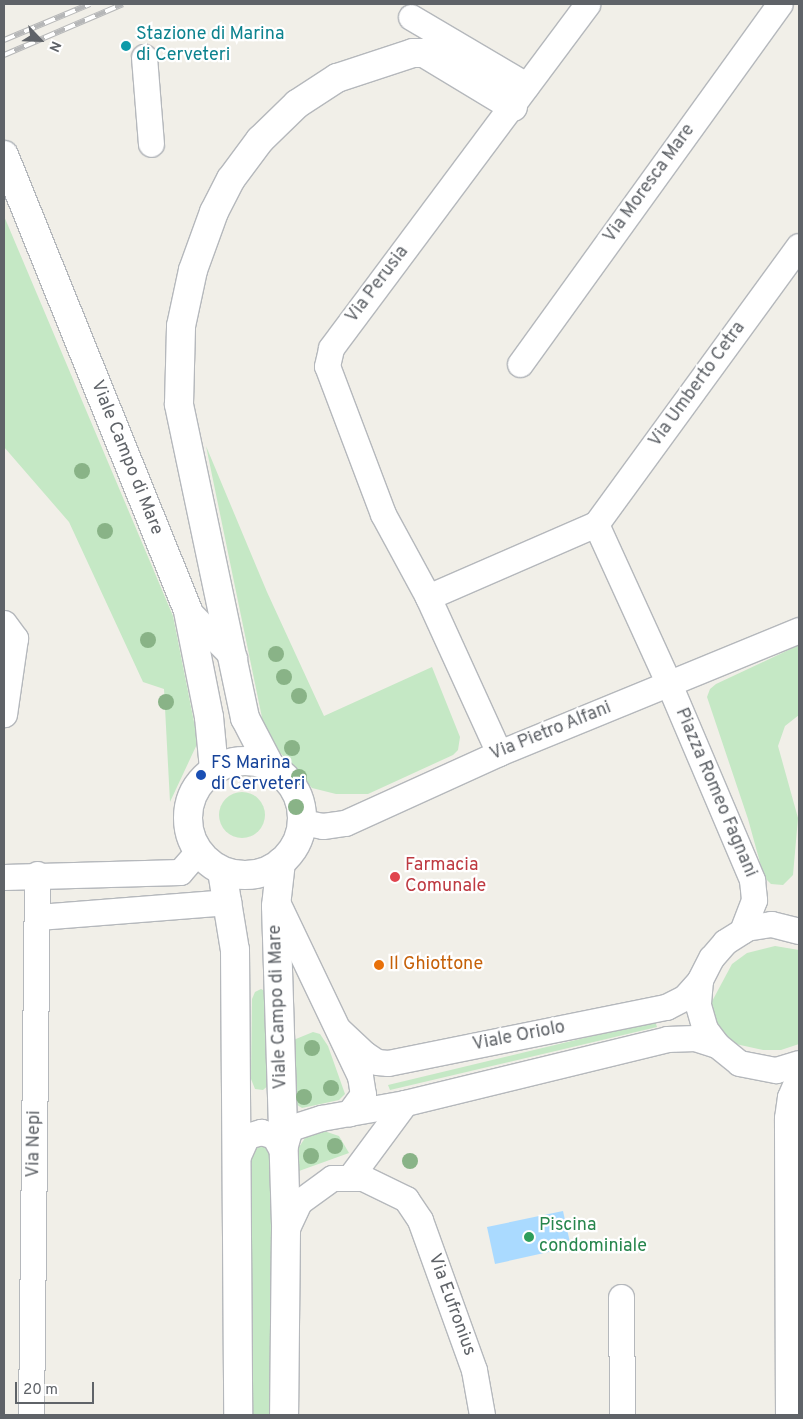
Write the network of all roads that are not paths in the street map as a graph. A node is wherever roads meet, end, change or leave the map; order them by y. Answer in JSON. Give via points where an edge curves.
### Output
{"nodes":[{"id":1,"x":587,"y":4,"type":"edge"},
{"id":2,"x":780,"y":4,"type":"edge"},
{"id":3,"x":411,"y":17,"type":"dead end"},
{"id":4,"x":144,"y":57,"type":"dead end"},
{"id":5,"x":519,"y":96,"type":"junction"},
{"id":6,"x":151,"y":144,"type":"dead end"},
{"id":7,"x":9,"y":167,"type":"edge"},
{"id":8,"x":799,"y":246,"type":"edge"},
{"id":9,"x":520,"y":364,"type":"dead end"},
{"id":10,"x":596,"y":524,"type":"junction"},
{"id":11,"x":428,"y":597,"type":"junction"},
{"id":12,"x":188,"y":611,"type":"junction"},
{"id":13,"x":4,"y":623,"type":"edge"},
{"id":14,"x":799,"y":630,"type":"edge"},
{"id":15,"x":234,"y":658,"type":"junction"},
{"id":16,"x":669,"y":684,"type":"junction"},
{"id":17,"x":4,"y":714,"type":"edge"},
{"id":18,"x":499,"y":753,"type":"junction"},
{"id":19,"x":270,"y":766,"type":"junction"},
{"id":20,"x":214,"y":769,"type":"junction"},
{"id":21,"x":302,"y":822,"type":"junction"},
{"id":22,"x":198,"y":852,"type":"junction"},
{"id":23,"x":281,"y":862,"type":"junction"},
{"id":24,"x":222,"y":871,"type":"junction"},
{"id":25,"x":37,"y":874,"type":"junction"},
{"id":26,"x":4,"y":877,"type":"edge"},
{"id":27,"x":276,"y":900,"type":"junction"},
{"id":28,"x":228,"y":902,"type":"junction"},
{"id":29,"x":38,"y":917,"type":"junction"},
{"id":30,"x":799,"y":930,"type":"edge"},
{"id":31,"x":742,"y":931,"type":"junction"},
{"id":32,"x":700,"y":980,"type":"junction"},
{"id":33,"x":339,"y":1030,"type":"junction"},
{"id":34,"x":717,"y":1045,"type":"junction"},
{"id":35,"x":799,"y":1063,"type":"edge"},
{"id":36,"x":752,"y":1066,"type":"junction"},
{"id":37,"x":799,"y":1076,"type":"edge"},
{"id":38,"x":405,"y":1103,"type":"junction"},
{"id":39,"x":349,"y":1113,"type":"junction"},
{"id":40,"x":787,"y":1118,"type":"junction"},
{"id":41,"x":283,"y":1152,"type":"junction"},
{"id":42,"x":238,"y":1158,"type":"junction"},
{"id":43,"x":351,"y":1176,"type":"junction"},
{"id":44,"x":286,"y":1230,"type":"junction"},
{"id":45,"x":794,"y":1287,"type":"edge"},
{"id":46,"x":621,"y":1297,"type":"dead end"},
{"id":47,"x":31,"y":1415,"type":"edge"},
{"id":48,"x":238,"y":1415,"type":"edge"},
{"id":49,"x":284,"y":1415,"type":"edge"},
{"id":50,"x":482,"y":1415,"type":"edge"},
{"id":51,"x":622,"y":1415,"type":"edge"},
{"id":52,"x":788,"y":1415,"type":"edge"}],
"edges":[{"from":1,"to":5,"type":"street","name":"Via Perusia"},
{"from":2,"to":9,"type":"street","name":"Via Moresca Mare"},
{"from":3,"to":5,"type":"street"},
{"from":4,"to":6,"type":"street"},
{"from":5,"to":11,"type":"street","name":"Via Perusia","via":[[330,348],[327,366],[383,514]]},
{"from":5,"to":15,"type":"street","via":[[424,53],[413,53],[337,78],[297,104],[260,140],[231,179],[214,212],[193,270],[181,326],[179,404],[188,459]]},
{"from":7,"to":12,"type":"street","name":"Viale Campo di Mare"},
{"from":8,"to":10,"type":"street","name":"Via Umberto Cetra"},
{"from":10,"to":11,"type":"street"},
{"from":10,"to":16,"type":"street","name":"Piazza Romeo Fagnani"},
{"from":11,"to":18,"type":"street","name":"Via Perusia"},
{"from":12,"to":15,"type":"street"},
{"from":12,"to":20,"type":"street","name":"Viale Campo di Mare","via":[[209,717]]},
{"from":13,"to":17,"type":"street","via":[[16,638]]},
{"from":14,"to":16,"type":"street","name":"Via Pietro Alfani"},
{"from":15,"to":19,"type":"street","via":[[245,718]]},
{"from":16,"to":18,"type":"street","name":"Via Pietro Alfani"},
{"from":16,"to":31,"type":"street","name":"Piazza Romeo Fagnani","via":[[752,880],[754,900]]},
{"from":18,"to":21,"type":"street","name":"Via Pietro Alfani","via":[[345,823],[323,826]]},
{"from":19,"to":20,"type":"street","via":[[252,761],[232,762]]},
{"from":19,"to":21,"type":"street","via":[[294,789],[301,805]]},
{"from":20,"to":22,"type":"street","via":[[200,781],[191,798],[187,816]]},
{"from":21,"to":23,"type":"street","via":[[295,844]]},
{"from":22,"to":24,"type":"street"},
{"from":22,"to":25,"type":"street","via":[[180,872]]},
{"from":23,"to":24,"type":"street","via":[[253,875]]},
{"from":23,"to":27,"type":"street","name":"Viale Campo di Mare"},
{"from":24,"to":28,"type":"street"},
{"from":25,"to":26,"type":"street"},
{"from":25,"to":29,"type":"street","name":"Via Nepi"},
{"from":27,"to":33,"type":"street"},
{"from":27,"to":41,"type":"street","name":"Viale Campo di Mare"},
{"from":28,"to":29,"type":"street"},
{"from":28,"to":42,"type":"street","via":[[235,950]]},
{"from":29,"to":47,"type":"street","name":"Via Nepi"},
{"from":30,"to":31,"type":"street","via":[[771,924]]},
{"from":31,"to":32,"type":"street","name":"Viale Oriolo","via":[[718,949]]},
{"from":32,"to":33,"type":"street","name":"Viale Oriolo","via":[[684,998],[666,1007],[388,1063],[377,1062],[365,1054]]},
{"from":32,"to":34,"type":"street","via":[[701,1019]]},
{"from":33,"to":39,"type":"street","via":[[363,1087],[361,1100]]},
{"from":34,"to":36,"type":"street","via":[[734,1060]]},
{"from":34,"to":38,"type":"street","name":"Viale Oriolo","via":[[695,1038],[667,1039]]},
{"from":35,"to":36,"type":"street","via":[[776,1070]]},
{"from":36,"to":40,"type":"street","via":[[770,1086]]},
{"from":37,"to":40,"type":"street","via":[[790,1097]]},
{"from":38,"to":39,"type":"street","name":"Viale Oriolo"},
{"from":38,"to":43,"type":"street"},
{"from":39,"to":41,"type":"street","name":"Viale Oriolo","via":[[290,1128]]},
{"from":40,"to":45,"type":"street"},
{"from":41,"to":42,"type":"street","via":[[274,1136],[261,1132],[247,1136]]},
{"from":41,"to":44,"type":"street","name":"Viale Campo di Mare"},
{"from":42,"to":48,"type":"street"},
{"from":43,"to":44,"type":"street","via":[[332,1178],[306,1193]]},
{"from":43,"to":50,"type":"street","name":"Via Eufronius","via":[[383,1185],[406,1199],[420,1220],[474,1370]]},
{"from":44,"to":49,"type":"street","name":"Viale Campo di Mare"},
{"from":45,"to":52,"type":"street"},
{"from":46,"to":51,"type":"street"}]}
